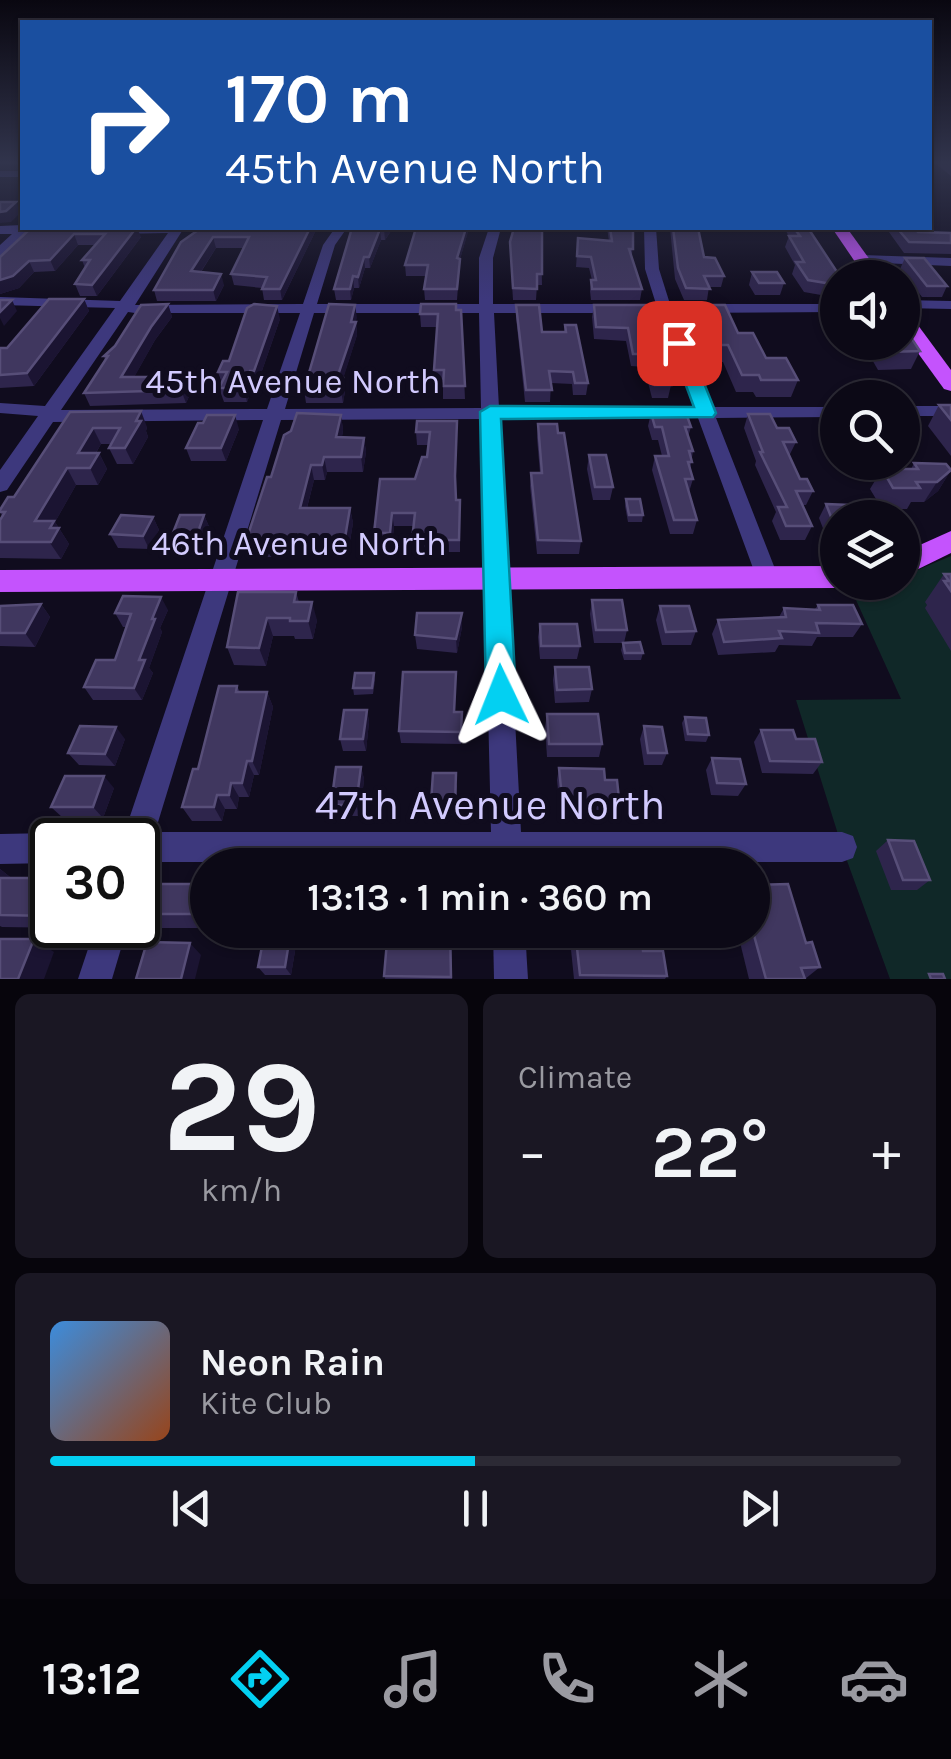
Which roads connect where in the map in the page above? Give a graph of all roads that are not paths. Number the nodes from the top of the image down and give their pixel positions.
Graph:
1 (23, 230) edge
2 (177, 230) edge
3 (340, 230) edge
4 (494, 230) edge
5 (650, 230) edge
6 (840, 230) edge
7 (0, 252) edge
8 (862, 260) edge
9 (920, 261) edge
10 (951, 262) edge
11 (0, 301) edge
12 (920, 304) edge
13 (126, 305) junction
14 (951, 305) edge
15 (309, 307) junction
16 (486, 308) junction
17 (665, 308) junction
18 (820, 308) edge
19 (920, 341) edge
20 (951, 385) edge
21 (0, 408) edge
22 (951, 411) edge
23 (490, 412) junction
24 (820, 412) edge
25 (920, 412) edge
26 (706, 413) junction
27 (49, 414) junction
28 (275, 414) junction
29 (0, 485) edge
30 (951, 541) edge
31 (920, 557) edge
32 (768, 578) junction
33 (820, 578) edge
34 (497, 580) junction
35 (0, 581) edge
36 (222, 581) junction
37 (146, 818) edge
38 (160, 845) edge
39 (842, 846) dead end
40 (30, 848) edge
41 (261, 848) edge
42 (506, 848) edge
43 (770, 848) edge
44 (0, 849) edge
45 (105, 948) edge
46 (510, 948) edge
47 (95, 979) edge
48 (511, 979) edge

1 - 7 street
2 - 13 street
3 - 15 street
4 - 16 street
5 - 17 street
6 - 8 main road
9 - 10 street
11 - 13 street
12 - 14 street
13 - 15 street
13 - 27 street
15 - 16 street
15 - 28 street
16 - 17 street
16 - 23 street
17 - 18 street
17 - 26 street
19 - 20 main road
21 - 27 street, 45th Avenue North
22 - 25 street
23 - 26 street, 45th Avenue North
23 - 28 street, 45th Avenue North
23 - 34 street
24 - 26 street, 45th Avenue North
26 - 32 street
27 - 28 street, 45th Avenue North
27 - 29 street
28 - 36 street
30 - 31 main road
32 - 33 main road, 46th Avenue North
32 - 34 main road, 46th Avenue North
34 - 36 main road, 46th Avenue North
34 - 42 street
35 - 36 main road, 46th Avenue North
36 - 37 street
38 - 41 street, 47th Avenue North
39 - 43 street, 47th Avenue North
40 - 44 street
45 - 47 street
46 - 48 street

